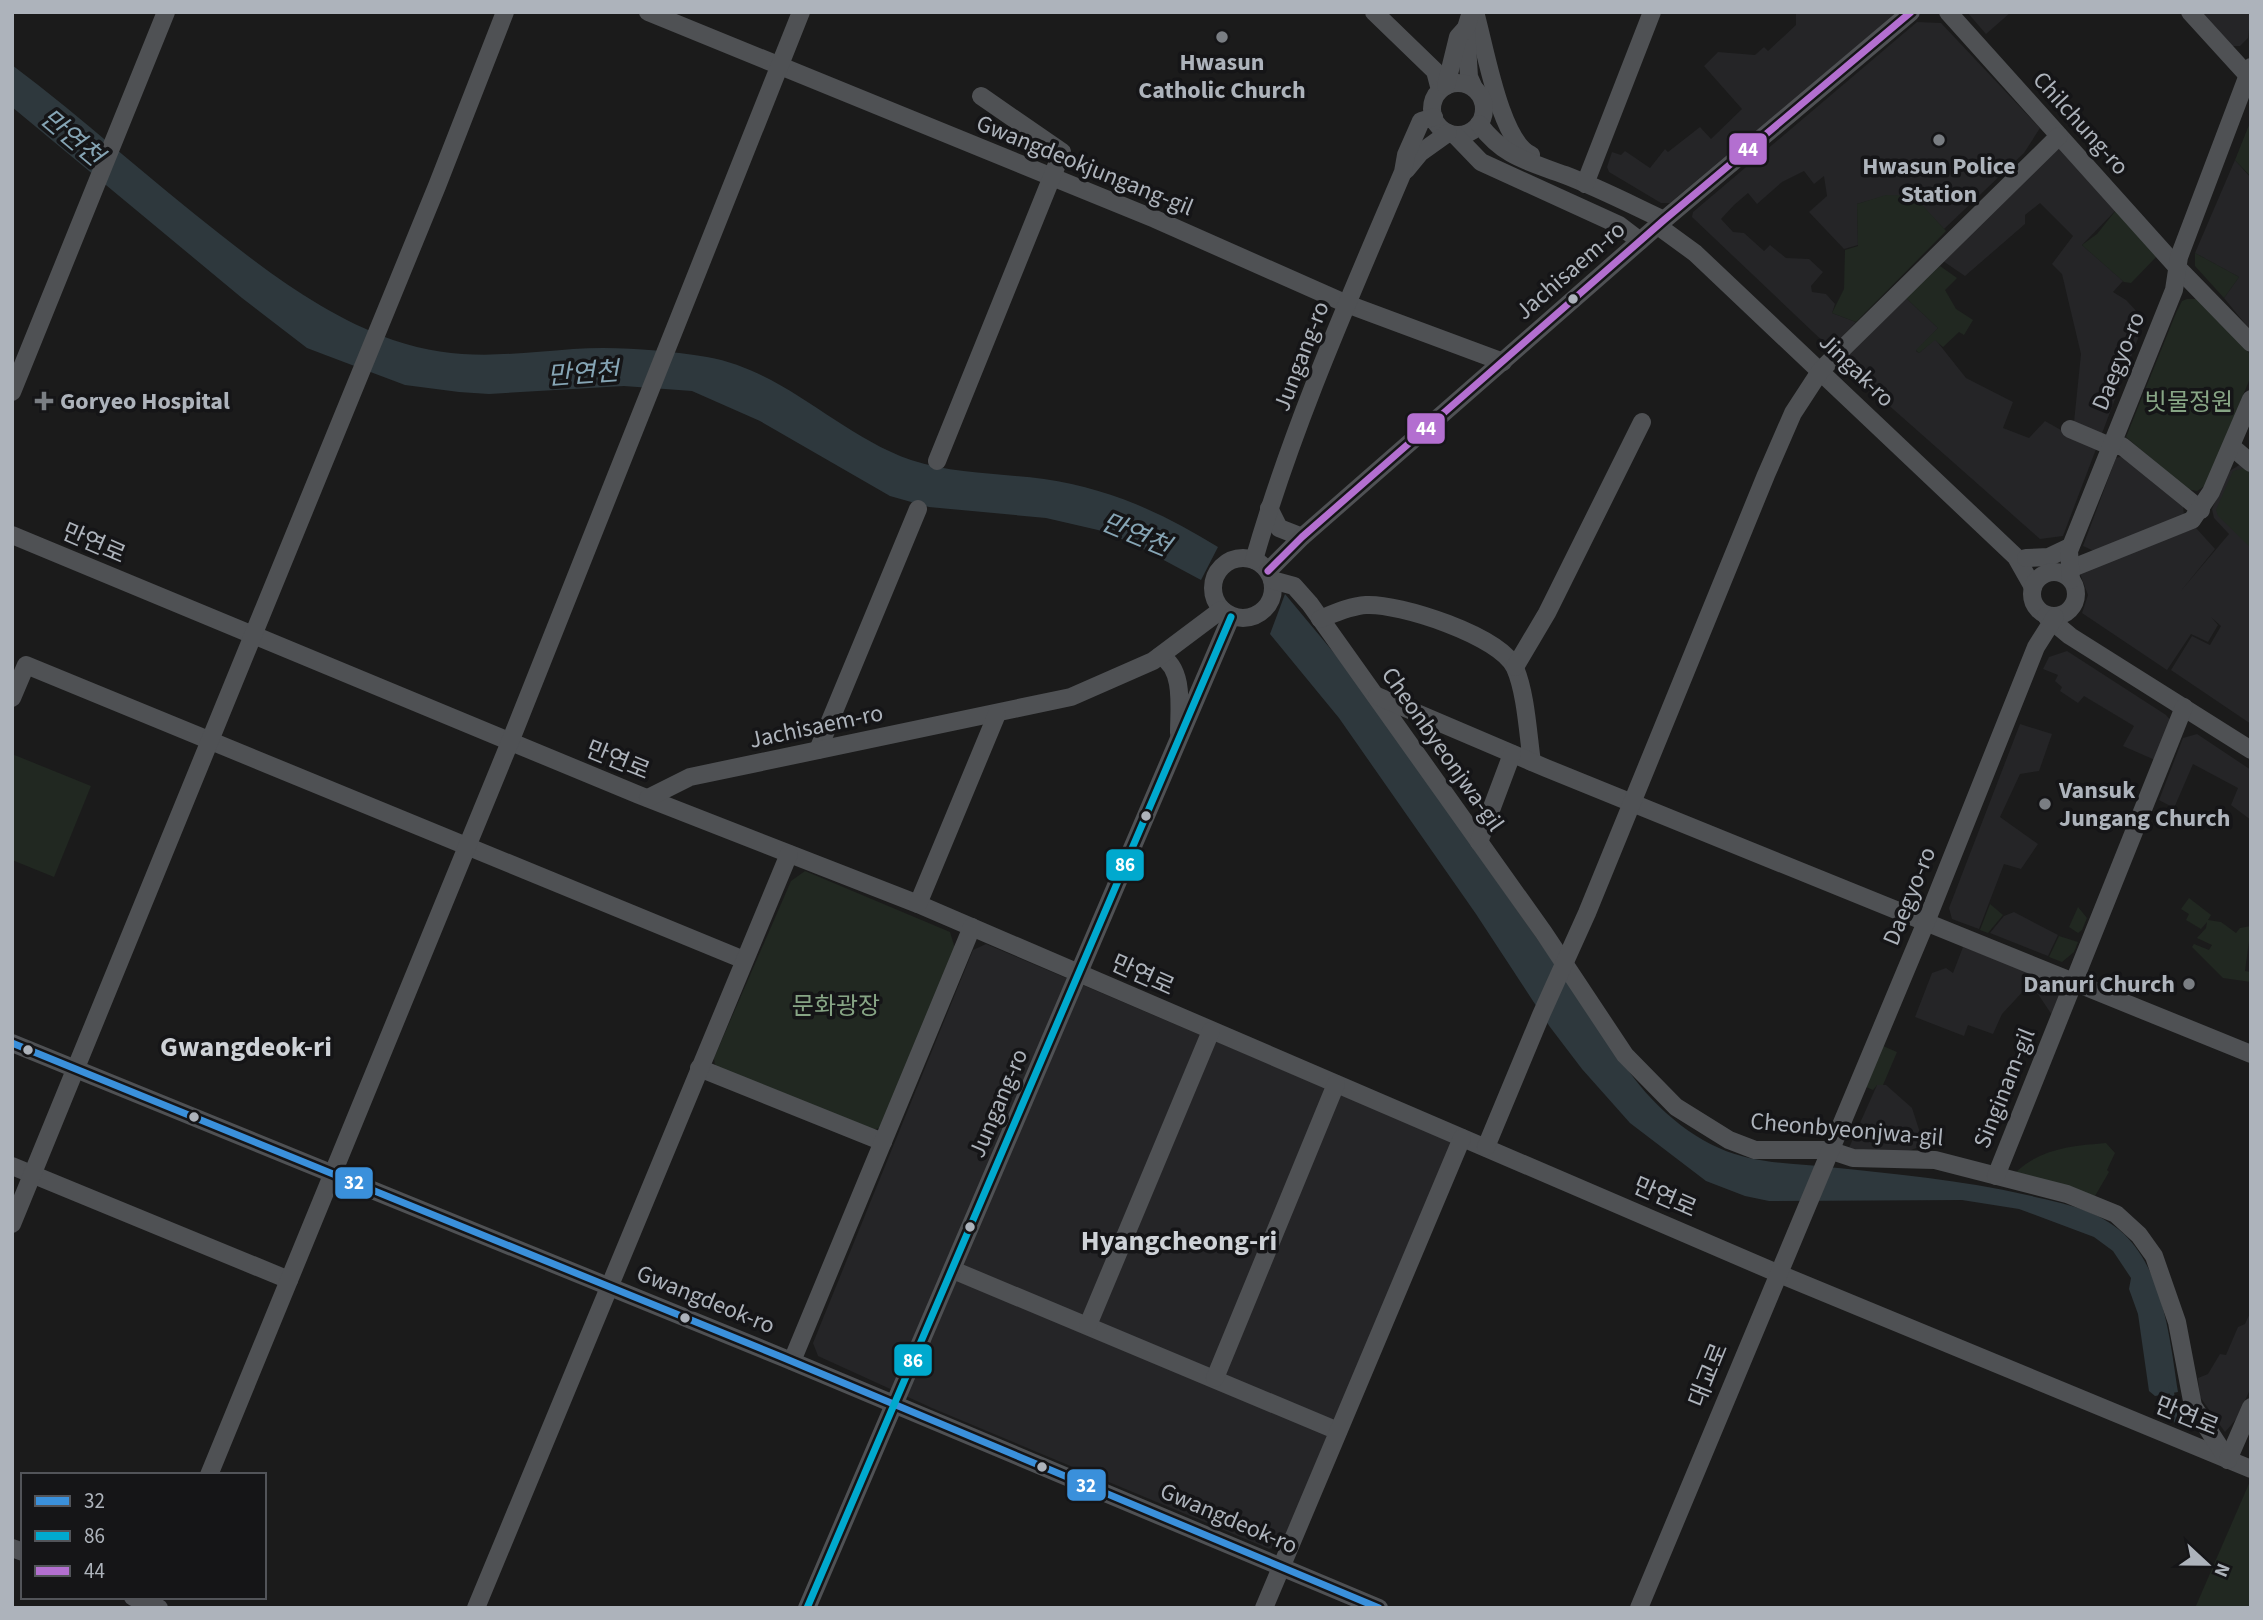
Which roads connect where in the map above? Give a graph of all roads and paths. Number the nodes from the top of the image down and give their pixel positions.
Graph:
1 (166, 12) edge
2 (505, 12) edge
3 (648, 12) edge
4 (800, 12) edge
5 (1374, 12) edge
6 (1652, 12) edge
7 (1911, 12) edge
8 (1948, 12) edge
9 (2190, 12) edge
10 (1471, 17) edge
11 (779, 66) junction
12 (2250, 74) edge
13 (1443, 88) junction
14 (1474, 88) junction
15 (981, 96) dead end
16 (1434, 117) junction
17 (1479, 124) junction
18 (1452, 134) junction
19 (2059, 136) junction
20 (1403, 172) junction
21 (1564, 175) junction
22 (1052, 177) junction
23 (1585, 184) junction
24 (1661, 223) junction
25 (1640, 241) junction
26 (2177, 267) junction
27 (1347, 304) junction
28 (2251, 343) edge
29 (1503, 362) junction
30 (1821, 370) junction
31 (12, 393) edge
32 (2251, 399) edge
33 (1642, 422) dead end
34 (2070, 429) dead end
35 (2110, 446) junction
36 (2232, 447) junction
37 (937, 461) dead end
38 (2251, 463) edge
39 (1269, 508) junction
40 (918, 509) dead end
41 (2201, 510) junction
42 (12, 535) edge
43 (1302, 537) junction
44 (2021, 558) junction
45 (2064, 565) junction
46 (1264, 570) junction
47 (2033, 587) junction
48 (1226, 613) junction
49 (2053, 615) junction
50 (1320, 618) junction
51 (253, 635) junction
52 (2077, 637) junction
53 (2036, 647) junction
54 (1160, 656) junction
55 (1515, 667) junction
56 (1376, 695) junction
57 (12, 698) edge
58 (2184, 707) junction
59 (997, 714) junction
60 (1180, 740) junction
61 (210, 741) junction
62 (510, 742) junction
63 (818, 750) junction
64 (2251, 750) edge
65 (1512, 754) junction
66 (1532, 762) junction
67 (649, 798) junction
68 (1633, 802) junction
69 (1479, 842) junction
70 (467, 846) junction
71 (789, 854) junction
72 (918, 904) junction
73 (1926, 922) junction
74 (972, 927) junction
75 (744, 960) junction
76 (1563, 967) junction
77 (1079, 974) junction
78 (2074, 982) junction
79 (1210, 1031) junction
80 (12, 1043) edge
81 (2251, 1054) edge
82 (699, 1068) junction
83 (75, 1069) junction
84 (1336, 1084) junction
85 (1462, 1138) junction
86 (883, 1142) junction
87 (1486, 1147) junction
88 (1826, 1156) junction
89 (12, 1166) edge
90 (33, 1175) junction
91 (332, 1175) junction
92 (1996, 1176) junction
93 (12, 1224) edge
94 (953, 1270) junction
95 (1777, 1273) junction
96 (289, 1280) junction
97 (608, 1286) junction
98 (1088, 1325) junction
99 (792, 1361) junction
100 (1214, 1378) junction
101 (894, 1404) junction
102 (2251, 1407) edge
103 (1338, 1431) junction
104 (2228, 1460) junction
105 (2251, 1469) edge
106 (210, 1473) edge
107 (1281, 1567) junction
108 (140, 1599) edge
109 (157, 1604) edge
110 (476, 1608) edge
111 (807, 1608) edge
112 (1264, 1608) edge
113 (1378, 1608) edge
114 (1639, 1608) edge

1 - 31 street
2 - 51 street
3 - 11 street, Gwangdeokjungang-gil
4 - 11 street
5 - 13 street
6 - 23 street
7 - 24 street, Jachisaem-ro
8 - 19 street, Chilchung-ro
9 - 12 street
10 - 13 street
10 - 14 street
10 - 21 street
11 - 22 street, Gwangdeokjungang-gil
11 - 62 street
12 - 26 street, Daegyo-ro
13 - 14 street
13 - 16 street
14 - 17 street
15 - 22 street
16 - 18 street
16 - 20 street, Jungang-ro
17 - 18 street
17 - 21 street, Jingak-ro
18 - 20 street, Jungang-ro
18 - 25 street
19 - 26 street, Chilchung-ro
19 - 30 street
20 - 27 street, Jungang-ro
21 - 23 street, Jingak-ro
22 - 27 street, Gwangdeokjungang-gil
22 - 37 street
23 - 24 street, Jingak-ro
24 - 25 street, Jachisaem-ro
24 - 30 street, Jingak-ro
25 - 29 street, Jachisaem-ro
26 - 28 street
26 - 35 street, Daegyo-ro
27 - 29 street, Gwangdeokjungang-gil
27 - 39 street, Jungang-ro
29 - 43 street, Jachisaem-ro
30 - 44 street, Jingak-ro
30 - 68 street
32 - 36 street
33 - 55 street
34 - 35 street
35 - 41 street
35 - 45 street, Daegyo-ro
36 - 38 street
36 - 41 street
39 - 43 street
39 - 46 street, Jungang-ro
40 - 63 street
41 - 45 street
42 - 51 street, 만연로
43 - 46 street, Jachisaem-ro
44 - 45 street
44 - 45 street
44 - 47 street
45 - 47 street
45 - 49 street
46 - 48 street
46 - 48 street
46 - 50 street, Cheonbyeonjwa-gil
47 - 49 street
48 - 54 street, Jachisaem-ro
48 - 60 street, Jungang-ro
49 - 52 street
49 - 53 street, Daegyo-ro
50 - 55 street
50 - 56 street, Cheonbyeonjwa-gil
51 - 61 street
51 - 62 street, 만연로
52 - 53 street
52 - 58 street
53 - 73 street, Daegyo-ro
54 - 59 street, Jachisaem-ro
54 - 60 street
55 - 66 street
56 - 65 street
56 - 69 street, Cheonbyeonjwa-gil
57 - 61 street
58 - 64 street
58 - 78 street, Singinam-gil
59 - 63 street, Jachisaem-ro
59 - 72 street
60 - 77 street, Jungang-ro
61 - 70 street
61 - 83 street
62 - 67 street, 만연로
62 - 70 street
63 - 67 street, Jachisaem-ro
65 - 66 street
65 - 69 street
66 - 68 street
67 - 71 street, 만연로
68 - 73 street
68 - 76 street
69 - 76 street, Cheonbyeonjwa-gil
70 - 75 street
70 - 91 street
71 - 72 street, 만연로
71 - 75 street
72 - 74 street, 만연로
73 - 78 street
73 - 88 street, Daegyo-ro
74 - 77 street, 만연로
74 - 86 street
75 - 82 street
76 - 87 street
76 - 88 street, Cheonbyeonjwa-gil
77 - 79 street, 만연로
77 - 94 street, Jungang-ro
78 - 81 street
78 - 92 street, Singinam-gil
79 - 84 street, 만연로
79 - 98 street
80 - 83 street, Gwangdeok-ro
82 - 86 street
82 - 97 street
83 - 90 street
83 - 91 street, Gwangdeok-ro
84 - 85 street, 만연로
84 - 100 street
85 - 87 street, 만연로
85 - 103 street
86 - 99 street
87 - 95 street, 만연로
88 - 92 street, Cheonbyeonjwa-gil
88 - 95 street, 대교로
89 - 90 street
90 - 93 street
90 - 96 street
91 - 96 street
91 - 97 street, Gwangdeok-ro
92 - 104 street, Cheonbyeonjwa-gil
94 - 98 street
94 - 101 street, Jungang-ro
95 - 104 street, 만연로
95 - 114 street, 대교로
96 - 106 street
97 - 99 street, Gwangdeok-ro
97 - 110 street
98 - 100 street
99 - 101 street, Gwangdeok-ro
100 - 103 street
101 - 107 street, Gwangdeok-ro
101 - 111 street, Jungang-ro
102 - 104 street
103 - 107 street
104 - 105 street, 만연로
107 - 112 street
107 - 113 street, Gwangdeok-ro
108 - 109 street

